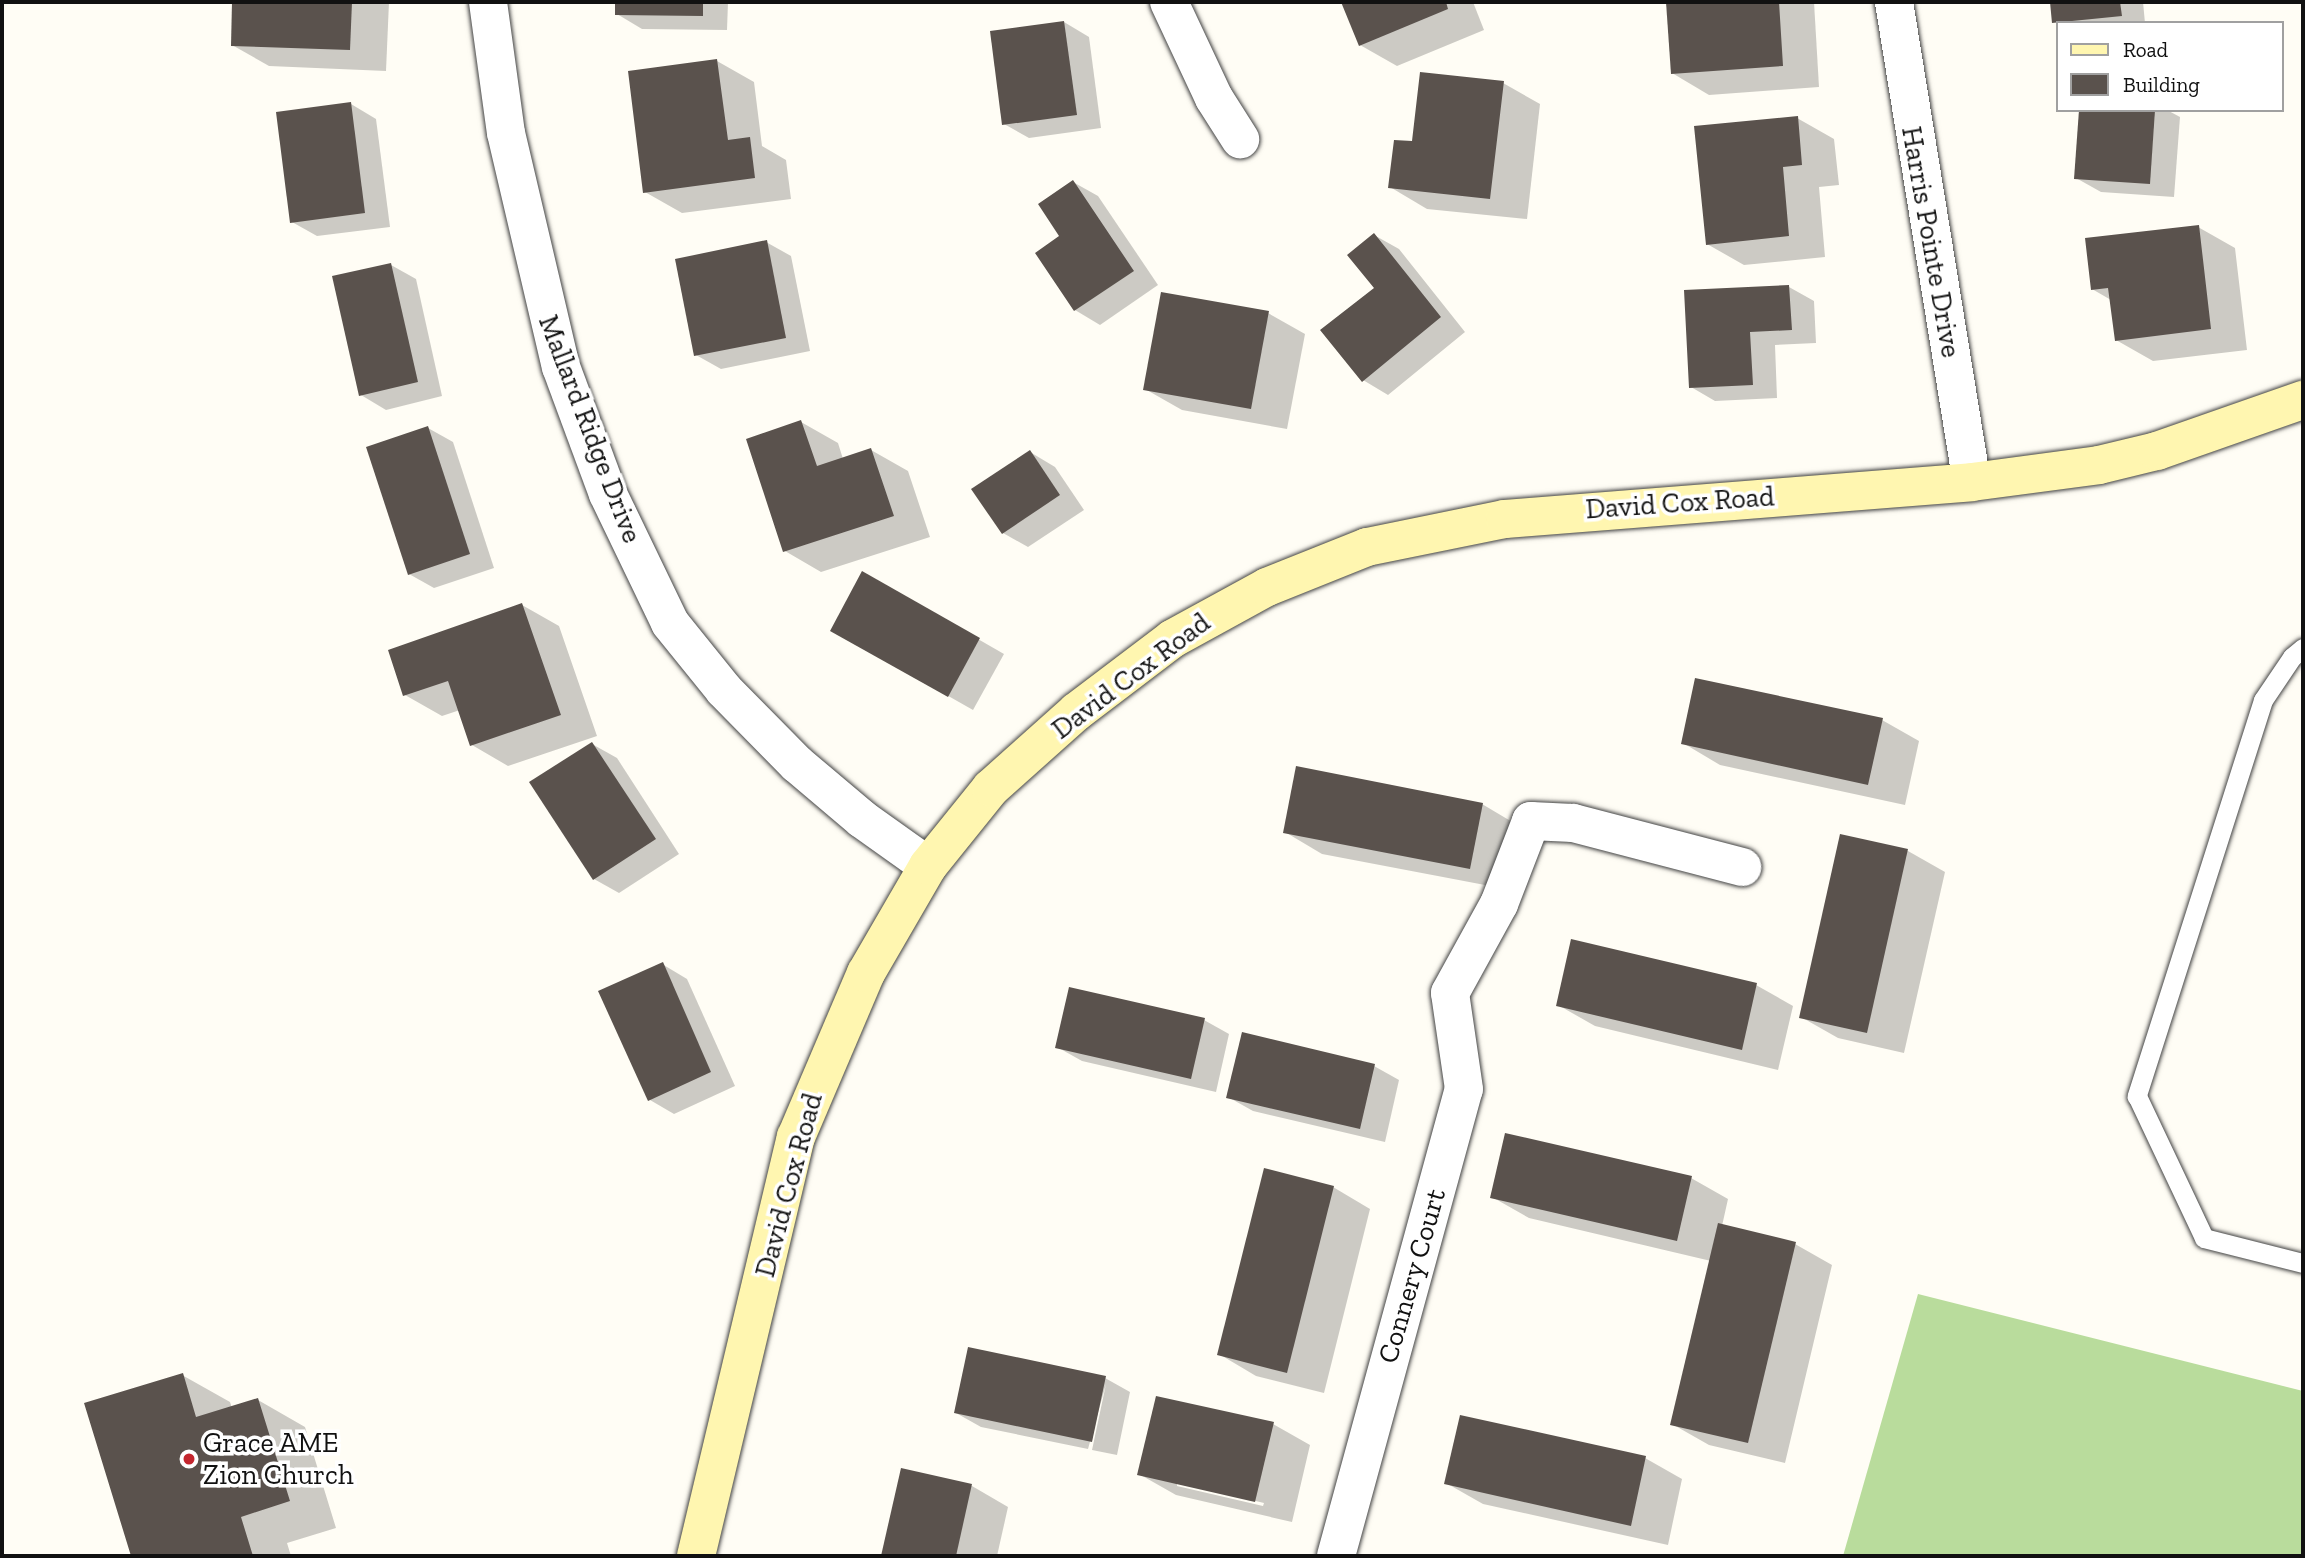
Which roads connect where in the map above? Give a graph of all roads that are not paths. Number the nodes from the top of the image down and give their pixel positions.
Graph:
1 (488, 2) edge
2 (1169, 2) edge
3 (1894, 2) edge
4 (1240, 139) dead end
5 (2303, 400) edge
6 (1972, 481) junction
7 (2303, 648) edge
8 (928, 866) junction
9 (1742, 867) dead end
10 (2303, 1263) edge
11 (696, 1556) edge
12 (1336, 1556) edge

1 - 8 street, Mallard Ridge Drive
2 - 4 street
3 - 6 street, Harris Pointe Drive
5 - 6 main road, David Cox Road
6 - 8 main road, David Cox Road
7 - 10 lane
8 - 11 main road, David Cox Road
9 - 12 street, Connery Court

